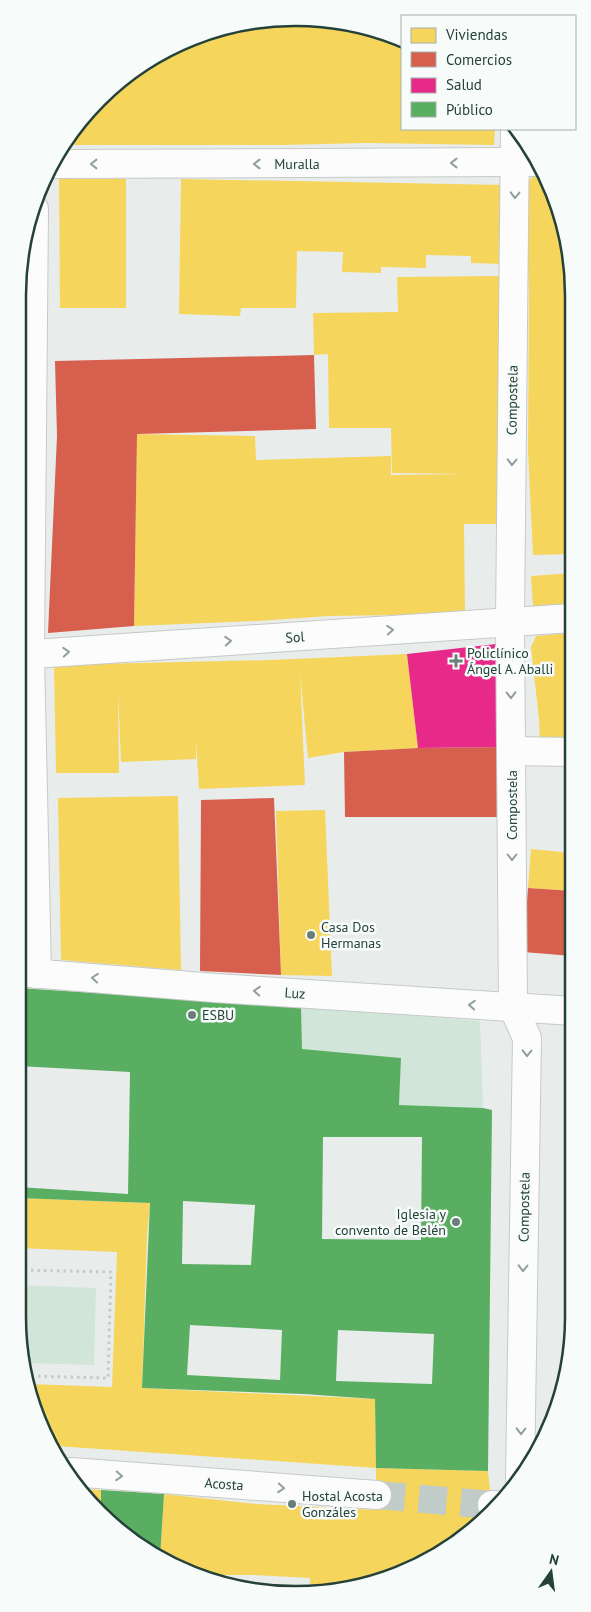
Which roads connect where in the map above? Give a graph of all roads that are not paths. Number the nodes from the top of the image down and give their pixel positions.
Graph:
1 (522, 150) edge
2 (526, 163) edge
3 (60, 164) edge
4 (33, 232) edge
5 (26, 566) edge
6 (565, 618) edge
7 (510, 622) junction
8 (26, 655) edge
9 (512, 751) junction
10 (565, 752) edge
11 (26, 867) edge
12 (27, 973) edge
13 (513, 1008) junction
14 (565, 1011) edge
15 (520, 1464) edge
16 (77, 1472) edge
17 (377, 1495) tunnel mouth

1 - 2 street, Compostela
2 -> 3 street, Muralla
2 -> 7 street, Compostela
4 - 5 street
6 - 7 street, Sol
8 -> 7 street, Sol
7 -> 9 street, Compostela
9 - 10 street
9 -> 13 street, Compostela
11 - 12 street
13 -> 12 street, Luz
13 - 14 street, Luz
13 -> 15 street, Compostela
16 -> 17 street, Acosta

